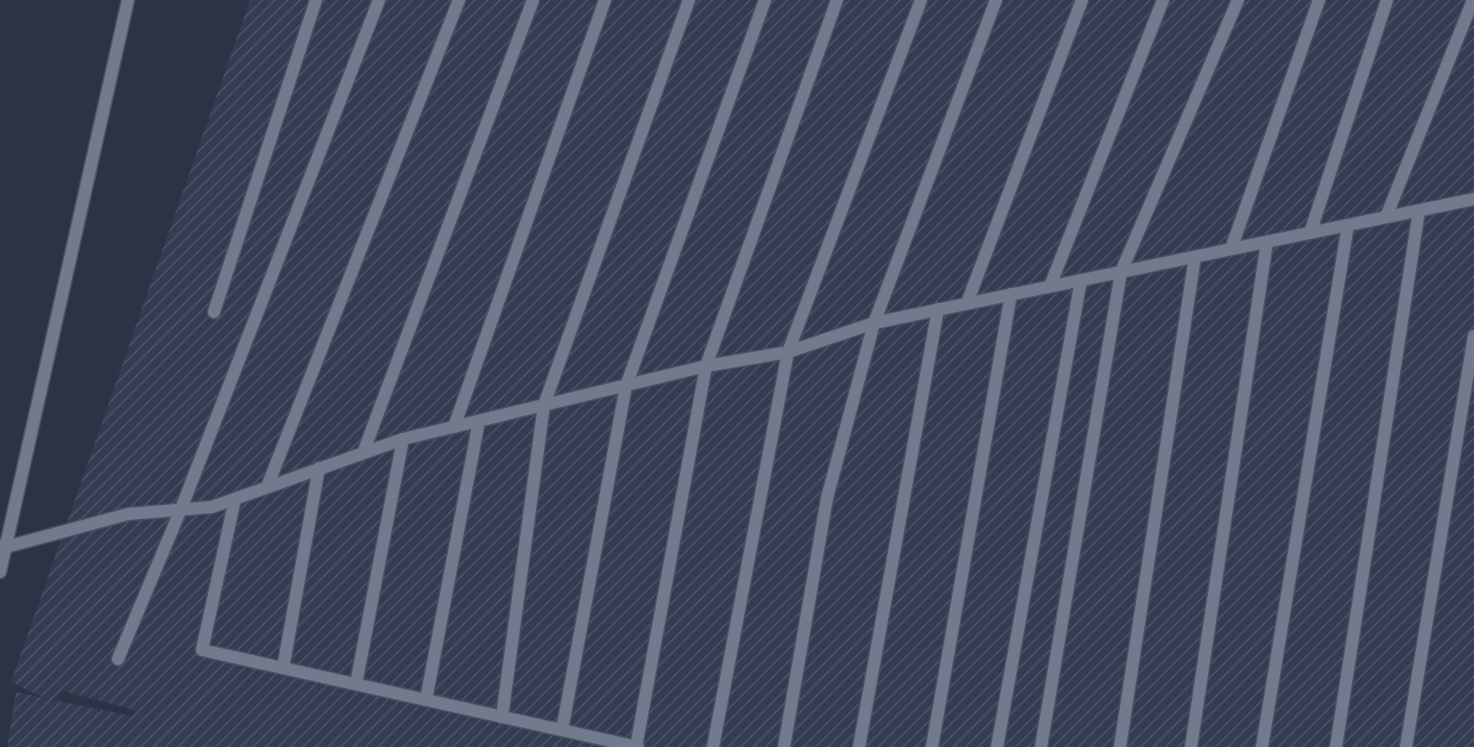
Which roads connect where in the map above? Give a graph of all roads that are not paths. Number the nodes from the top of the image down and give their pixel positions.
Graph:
1 (128, 0) edge
2 (316, 0) edge
3 (379, 0) edge
4 (459, 0) edge
5 (533, 0) edge
6 (605, 0) edge
7 (689, 0) edge
8 (766, 0) edge
9 (838, 0) edge
10 (921, 0) edge
11 (996, 0) edge
12 (1082, 0) edge
13 (1163, 0) edge
14 (1238, 0) edge
15 (1319, 0) edge
16 (1387, 0) edge
17 (1473, 0) edge
18 (1474, 199) edge
19 (1419, 211) junction
20 (1386, 217) junction
21 (1348, 225) junction
22 (1310, 233) junction
23 (1267, 242) junction
24 (1231, 249) junction
25 (1195, 257) junction
26 (1121, 272) junction
27 (1081, 280) junction
28 (1050, 286) junction
29 (1011, 294) junction
30 (968, 303) junction
31 (938, 310) junction
32 (214, 312) dead end
33 (874, 322) junction
34 (1474, 336) edge
35 (788, 352) junction
36 (706, 366) junction
37 (626, 386) junction
38 (544, 405) junction
39 (479, 421) junction
40 (454, 427) junction
41 (403, 439) junction
42 (363, 453) junction
43 (319, 468) junction
44 (267, 487) junction
45 (235, 499) junction
46 (181, 510) junction
47 (3, 546) edge
48 (0, 572) edge
49 (118, 659) dead end
50 (283, 668) junction
51 (356, 684) junction
52 (426, 700) junction
53 (502, 717) junction
54 (562, 730) junction
55 (637, 747) edge
56 (713, 747) edge
57 (784, 747) edge
58 (860, 747) edge
59 (932, 747) edge
60 (997, 747) edge
61 (1040, 747) edge
62 (1120, 747) edge
63 (1191, 747) edge
64 (1262, 747) edge
65 (1336, 747) edge
66 (1406, 747) edge

1 - 47 lane
2 - 32 lane
3 - 46 lane
4 - 44 lane
5 - 42 lane
6 - 40 lane
7 - 38 lane
8 - 37 lane
9 - 36 lane
10 - 35 lane
11 - 33 lane
12 - 30 lane
13 - 28 lane
14 - 26 lane
15 - 24 lane
16 - 22 lane
17 - 20 lane
18 - 19 lane
19 - 20 lane
19 - 65 lane
20 - 21 lane
21 - 22 lane
21 - 64 lane
22 - 23 lane
23 - 24 lane
23 - 63 lane
24 - 25 lane
25 - 26 lane
25 - 62 lane
26 - 27 lane
26 - 61 lane
27 - 28 lane
27 - 60 lane
28 - 29 lane
29 - 30 lane
29 - 59 lane
30 - 31 lane
31 - 33 lane
31 - 58 lane
33 - 35 lane
33 - 57 lane
34 - 66 lane
35 - 36 lane
35 - 56 lane
36 - 37 lane
36 - 55 lane
37 - 38 lane
37 - 54 lane
38 - 39 lane
38 - 53 lane
39 - 40 lane
39 - 52 lane
40 - 41 lane
41 - 42 lane
41 - 51 lane
42 - 43 lane
43 - 44 lane
43 - 50 lane
44 - 45 lane
45 - 46 lane
45 - 50 lane
46 - 47 lane
46 - 49 lane
47 - 48 lane
50 - 51 lane
51 - 52 lane
52 - 53 lane
53 - 54 lane
54 - 55 lane

